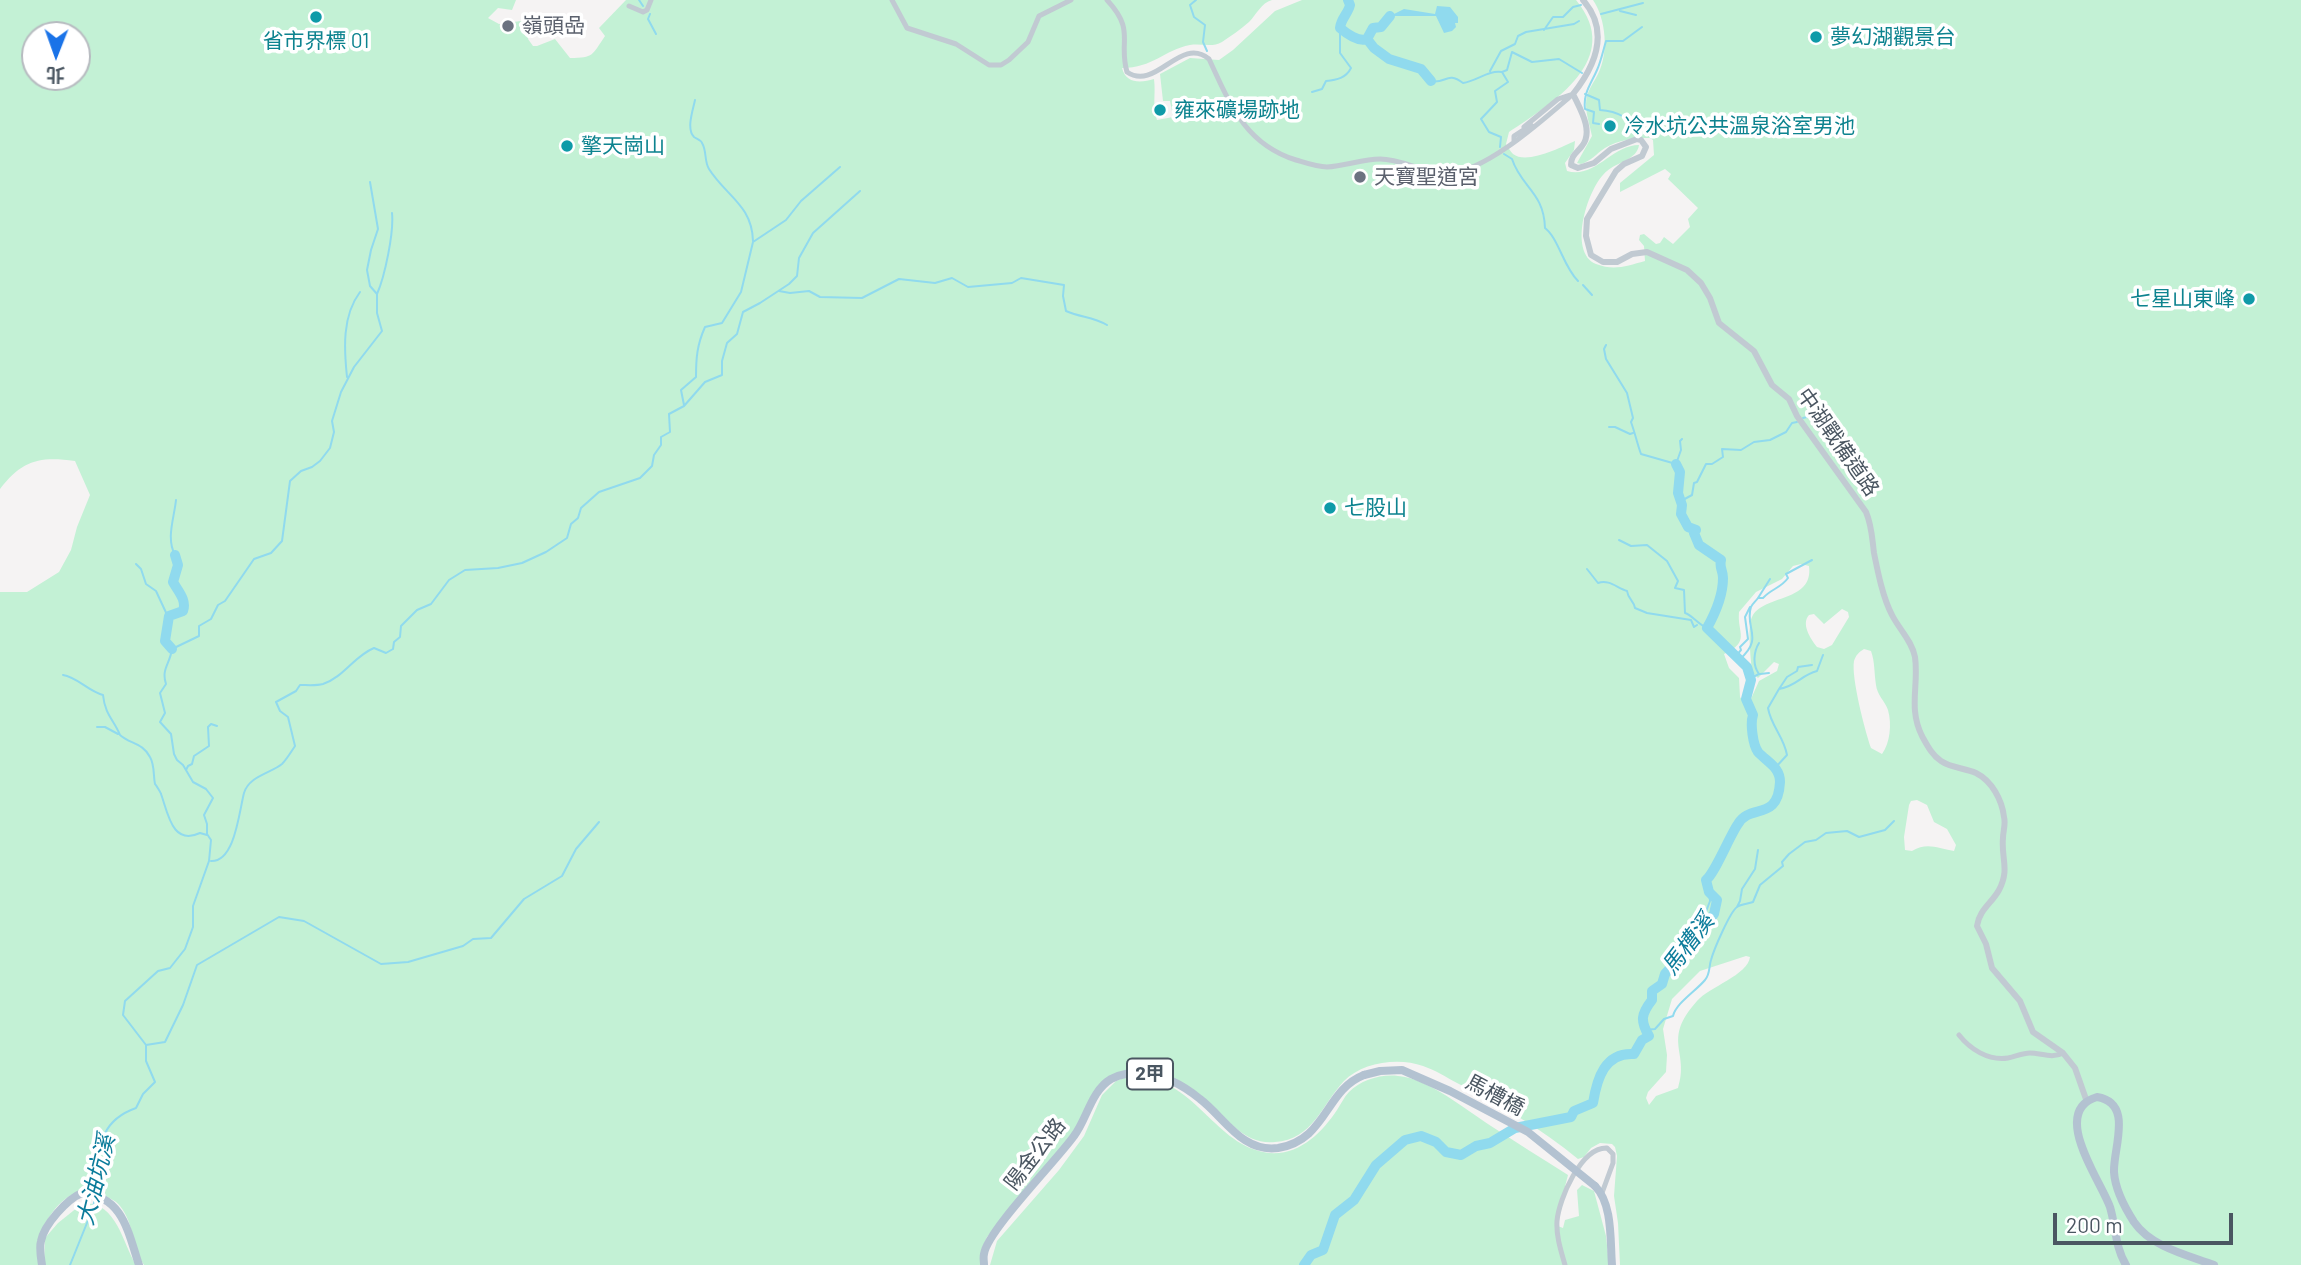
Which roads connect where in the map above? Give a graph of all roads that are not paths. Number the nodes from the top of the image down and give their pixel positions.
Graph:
1 (651, 0) edge
2 (892, 0) edge
3 (1072, 0) edge
4 (1107, 0) edge
5 (1583, 0) edge
6 (629, 6) dead end
7 (1573, 94) junction
8 (1527, 123) junction
9 (1519, 132) junction
10 (1514, 141) junction
11 (1959, 1035) dead end
12 (2063, 1053) junction
13 (1364, 1075) joint
14 (2087, 1102) junction
15 (1602, 1193) junction
16 (42, 1265) edge
17 (139, 1265) edge
18 (984, 1265) edge
19 (1565, 1265) edge
20 (1612, 1265) edge
21 (2126, 1265) edge
22 (2214, 1265) edge

1 - 6 street
2 - 3 street
4 - 10 street
5 - 7 street
7 - 8 street
7 - 9 street
7 - 10 street
7 - 12 street, 中湖戰備道路
8 - 9 street
8 - 10 street
9 - 10 street
11 - 12 street
12 - 14 street, 中湖戰備道路
13 - 15 main road, 馬槽橋 / 2甲, bridge
13 - 18 main road, 陽金公路 / 2甲
14 - 21 main road
14 - 22 main road
15 - 19 street
15 - 20 main road
16 - 17 main road

